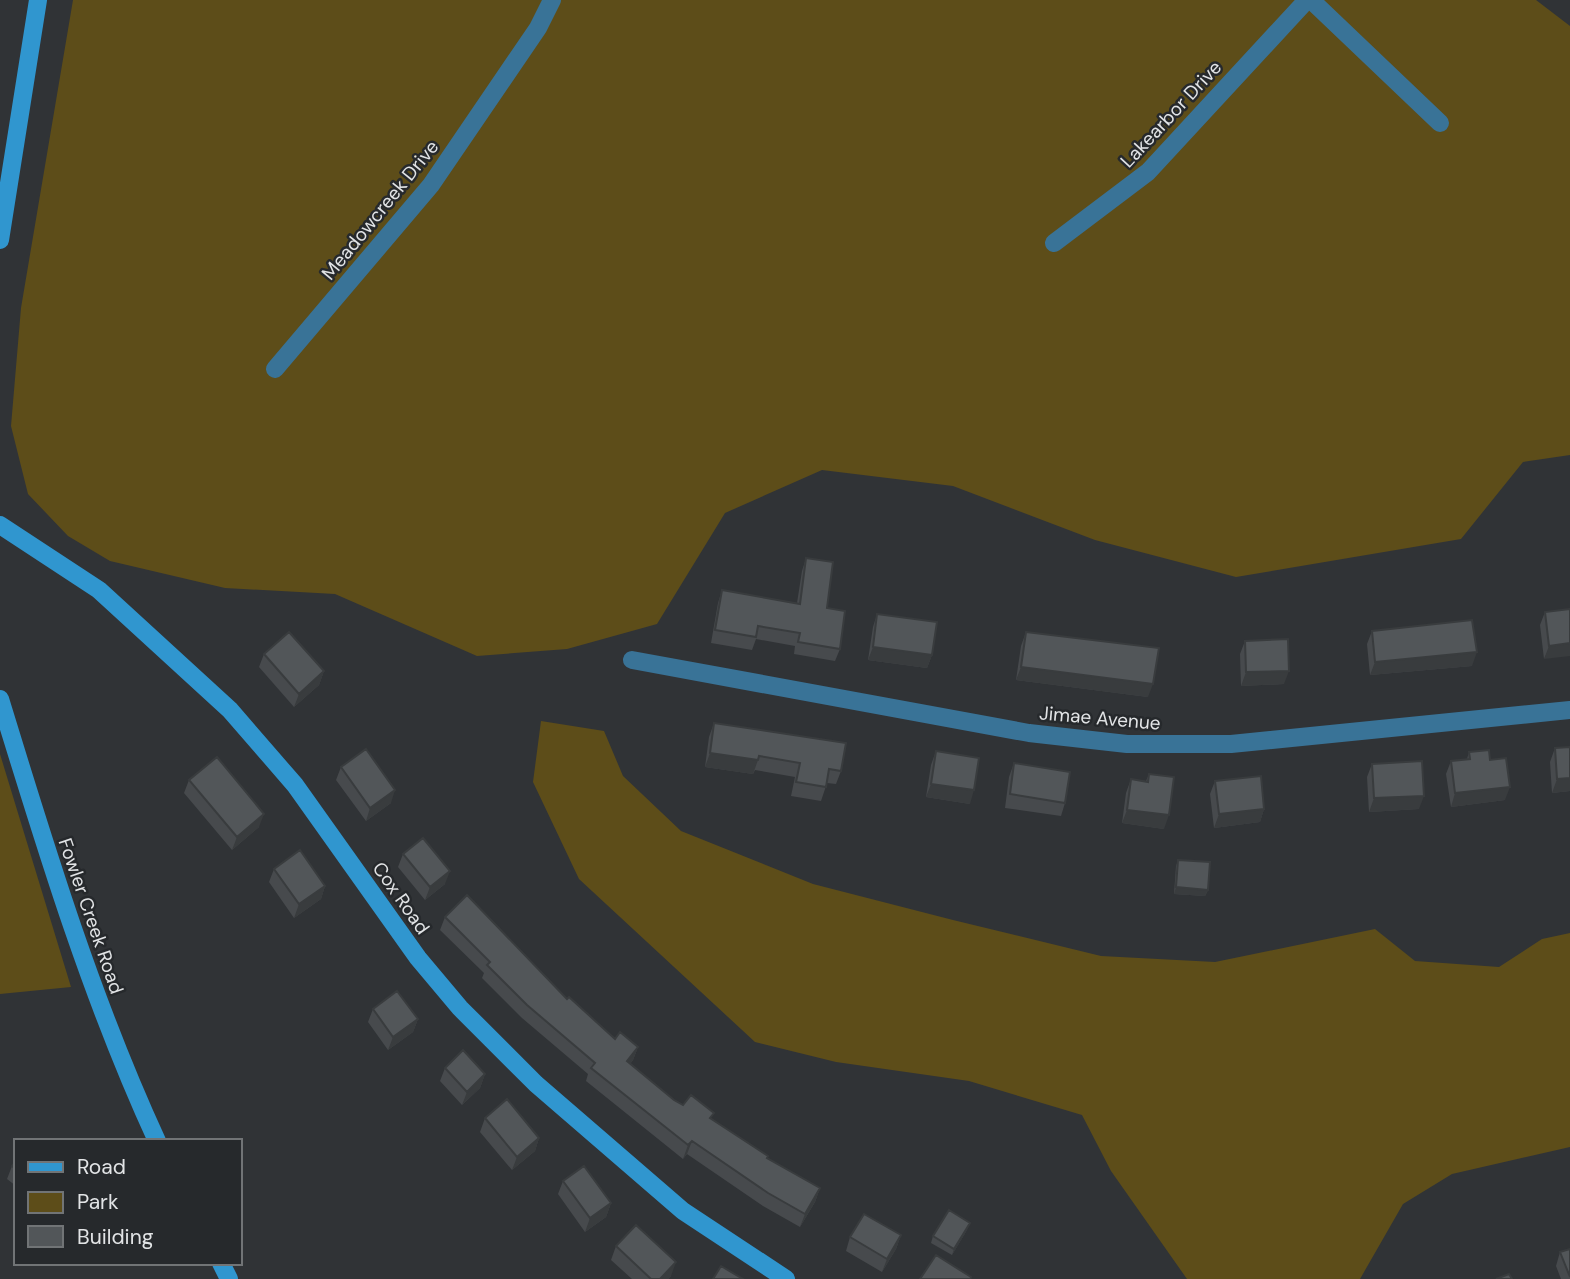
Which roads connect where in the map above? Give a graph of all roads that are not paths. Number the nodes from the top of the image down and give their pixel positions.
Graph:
1 (38, 0) edge
2 (552, 0) edge
3 (1309, 0) edge
4 (1440, 123) dead end
5 (0, 240) edge
6 (1054, 243) dead end
7 (275, 369) dead end
8 (0, 525) edge
9 (632, 660) dead end
10 (0, 699) edge
11 (1570, 710) edge
12 (156, 1139) edge
13 (786, 1279) edge

1 - 5 street
2 - 7 street, Meadowcreek Drive
3 - 4 street
3 - 6 street, Lakearbor Drive
8 - 13 street, Cox Road
9 - 11 street, Jimae Avenue
10 - 12 street, Fowler Creek Road

